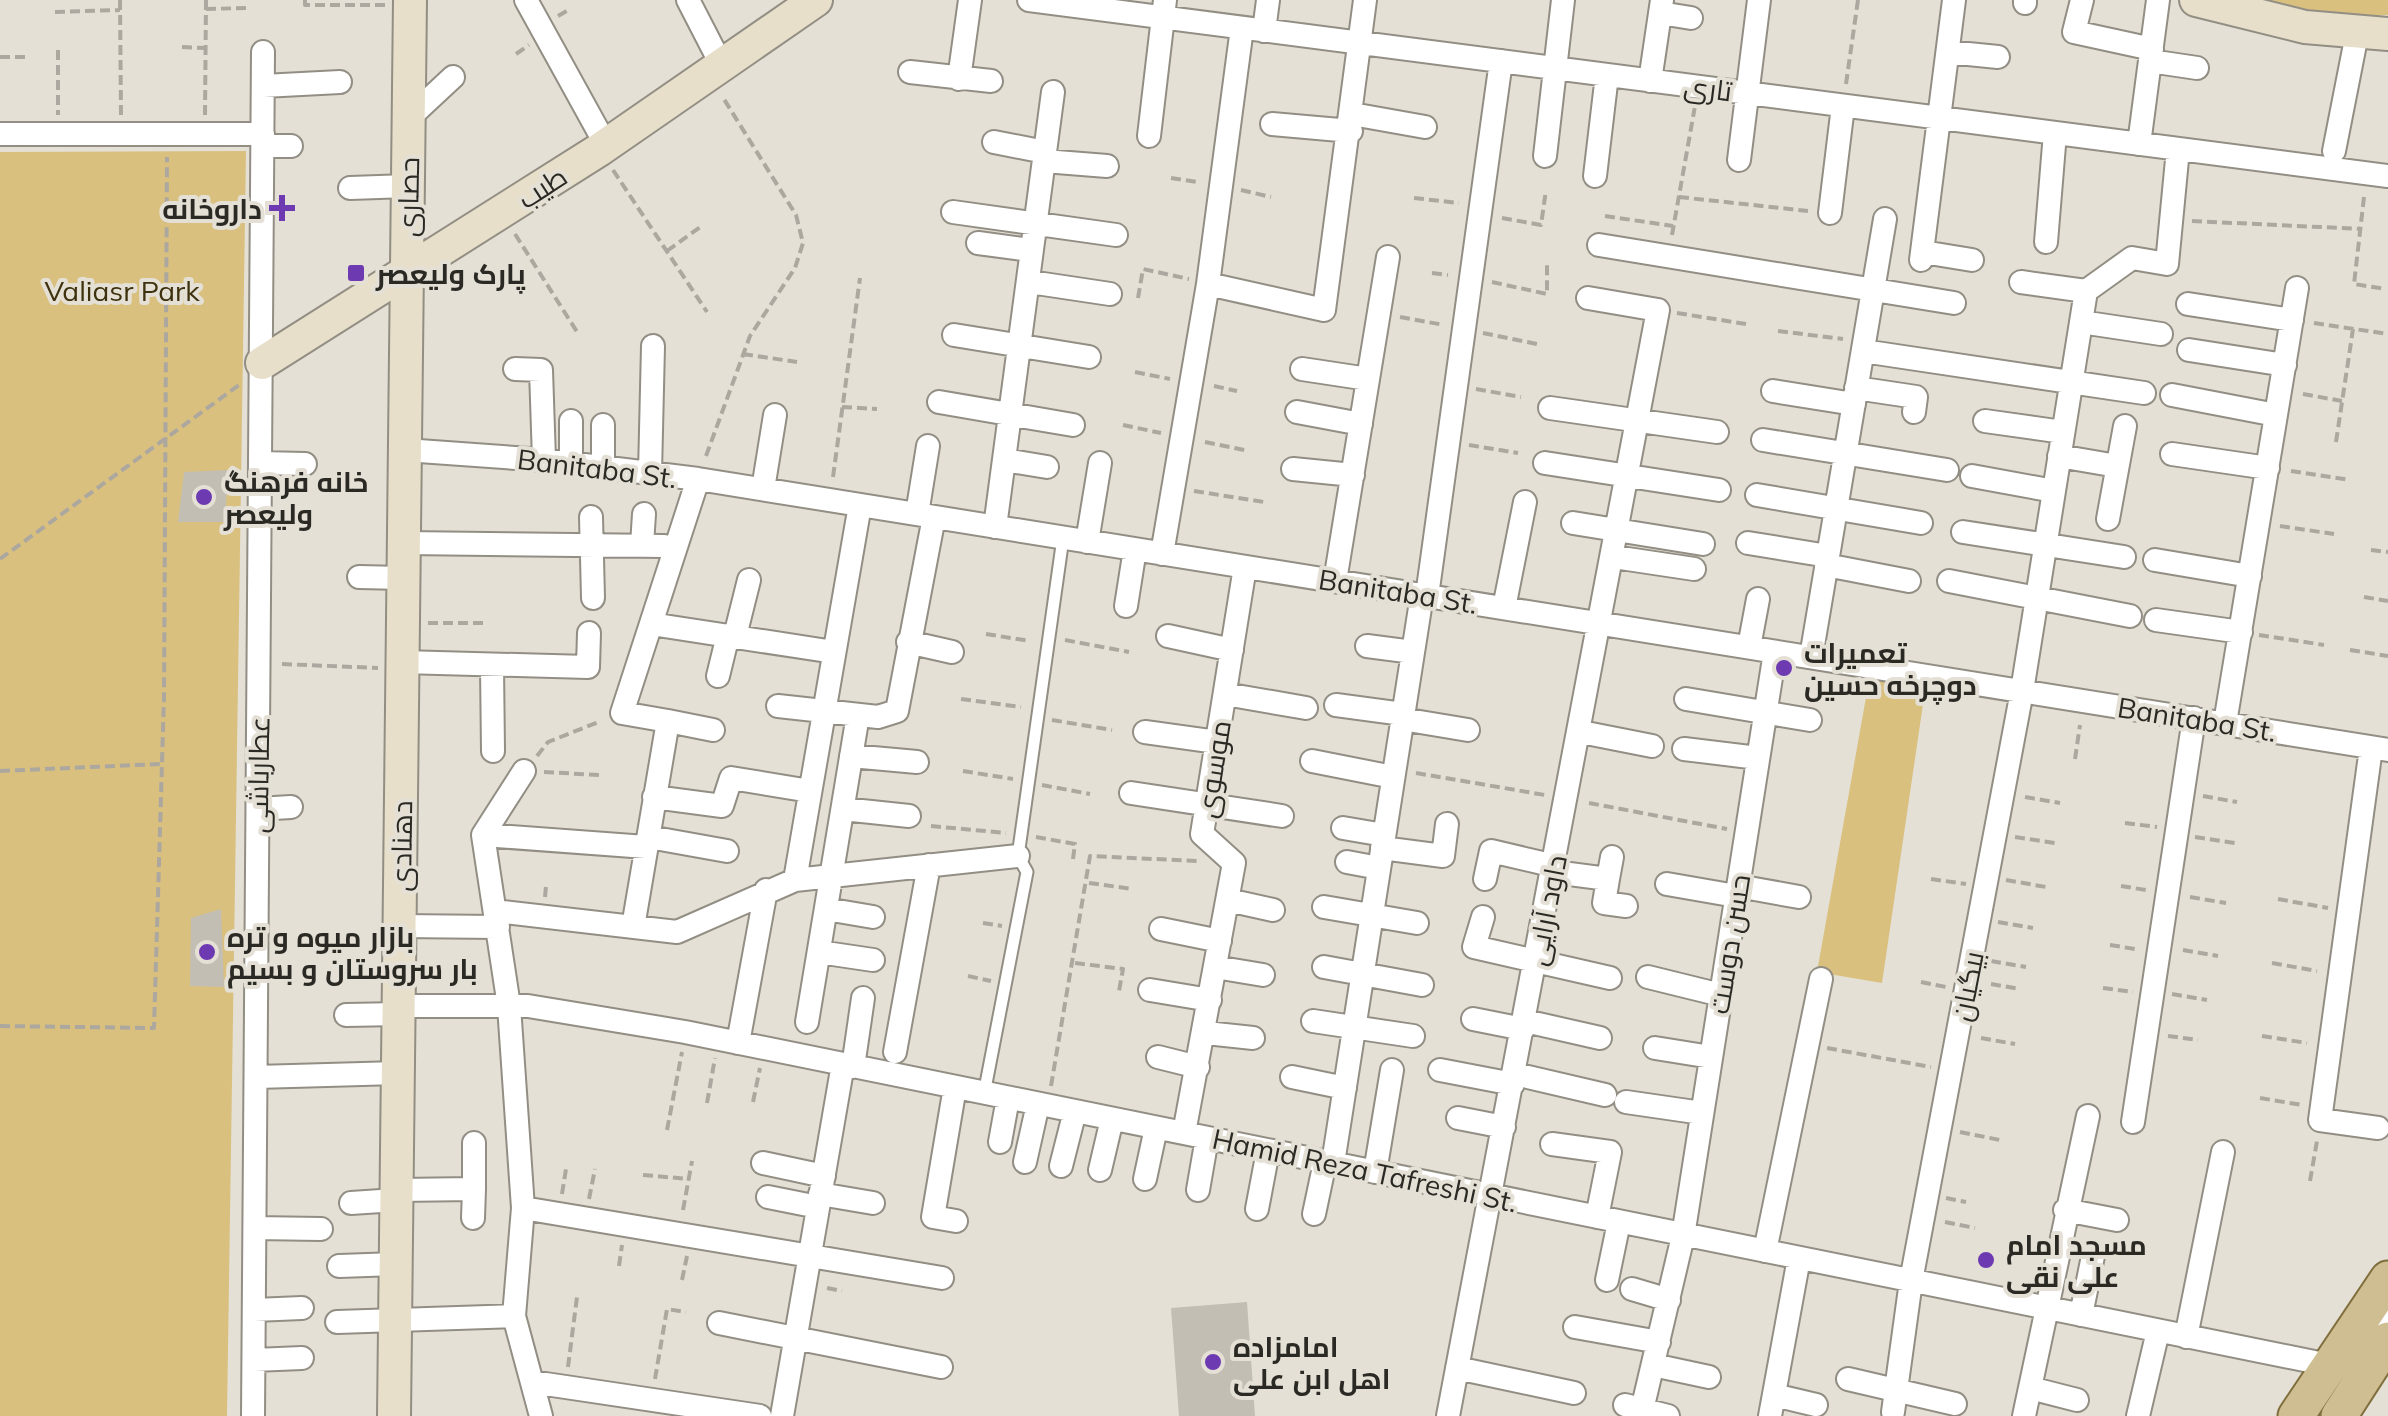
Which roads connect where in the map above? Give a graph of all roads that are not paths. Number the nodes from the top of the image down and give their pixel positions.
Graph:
1 (526, 0) edge
2 (688, 0) edge
3 (816, 0) edge
4 (970, 0) edge
5 (1029, 0) edge
6 (1268, 0) edge
7 (1365, 0) edge
8 (1563, 0) edge
9 (1759, 0) edge
10 (1954, 0) edge
11 (2082, 0) edge
12 (2158, 0) edge
13 (2196, 0) edge
14 (410, 2) edge
15 (1661, 6) edge
16 (1164, 9) edge
17 (1691, 18) dead end
18 (1253, 29) junction
19 (2373, 34) edge
20 (1361, 43) junction
21 (263, 52) dead end
22 (1948, 52) junction
23 (2151, 55) junction
24 (1998, 57) dead end
25 (1501, 61) junction
26 (1554, 68) junction
27 (2196, 68) dead end
28 (714, 69) junction
29 (910, 72) dead end
30 (1608, 75) junction
31 (453, 77) dead end
32 (958, 79) junction
33 (1650, 81) junction
34 (340, 82) dead end
35 (991, 82) dead end
36 (263, 86) junction
37 (1053, 92) dead end
38 (1747, 93) junction
39 (1842, 106) junction
40 (409, 118) junction
41 (1941, 118) junction
42 (1351, 123) junction
43 (1272, 124) dead end
44 (1425, 127) dead end
45 (2055, 133) junction
46 (0, 134) edge
47 (1148, 136) dead end
48 (264, 140) junction
49 (994, 142) dead end
50 (2139, 144) junction
51 (291, 146) dead end
52 (603, 147) junction
53 (2178, 149) junction
54 (2334, 152) dead end
55 (1044, 156) junction
56 (1544, 156) dead end
57 (1739, 160) dead end
58 (1107, 166) dead end
59 (2377, 175) edge
60 (1594, 176) dead end
61 (408, 186) junction
62 (350, 188) dead end
63 (953, 212) dead end
64 (1830, 213) road end
65 (1885, 218) dead end
66 (1035, 223) junction
67 (1116, 234) dead end
68 (2046, 242) dead end
69 (978, 243) dead end
70 (1600, 245) dead end
71 (1030, 250) junction
72 (1388, 257) dead end
73 (1972, 260) dead end
74 (407, 276) junction
75 (1030, 282) junction
76 (2021, 282) dead end
77 (1208, 284) junction
78 (2298, 288) dead end
79 (1873, 290) junction
80 (2086, 291) junction
81 (1110, 294) dead end
82 (1588, 298) dead end
83 (1954, 303) dead end
84 (2188, 304) dead end
85 (2292, 320) junction
86 (2081, 322) junction
87 (2162, 334) dead end
88 (954, 335) dead end
89 (652, 346) dead end
90 (1863, 346) junction
91 (1021, 347) junction
92 (2188, 350) dead end
93 (1089, 356) dead end
94 (2285, 365) junction
95 (262, 366) junction
96 (1302, 368) dead end
97 (515, 370) dead end
98 (1368, 380) junction
99 (2071, 382) junction
100 (1774, 391) dead end
101 (2144, 393) dead end
102 (2172, 395) dead end
103 (1855, 396) junction
104 (939, 402) dead end
105 (1915, 404) dead end
106 (1550, 408) dead end
107 (1297, 412) dead end
108 (1012, 413) junction
109 (2276, 415) junction
110 (775, 416) dead end
111 (1639, 420) junction
112 (1985, 421) dead end
113 (571, 422) dead end
114 (1360, 424) junction
115 (603, 425) dead end
116 (1073, 426) dead end
117 (2124, 426) dead end
118 (1717, 432) dead end
119 (2063, 432) junction
120 (1763, 440) dead end
121 (928, 446) dead end
122 (405, 450) junction
123 (1845, 454) junction
124 (2172, 454) dead end
125 (2059, 456) junction
126 (544, 460) junction
127 (1004, 460) junction
128 (261, 463) junction
129 (571, 463) junction
130 (1100, 463) dead end
131 (1545, 463) dead end
132 (304, 464) dead end
133 (2117, 466) junction
134 (1046, 467) dead end
135 (604, 468) junction
136 (2268, 468) junction
137 (1293, 469) dead end
138 (1947, 470) dead end
139 (650, 473) junction
140 (1352, 475) junction
141 (1972, 476) dead end
142 (1628, 478) junction
143 (698, 479) junction
144 (763, 490) junction
145 (1719, 490) dead end
146 (2054, 491) junction
147 (1756, 495) dead end
148 (1525, 502) dead end
149 (860, 505) junction
150 (1836, 511) junction
151 (644, 514) dead end
152 (925, 516) junction
153 (591, 518) dead end
154 (2108, 519) dead end
155 (1574, 523) dead end
156 (1922, 523) dead end
157 (995, 527) junction
158 (1618, 530) junction
159 (1963, 532) dead end
160 (1063, 538) junction
161 (1087, 542) junction
162 (404, 543) junction
163 (1748, 543) dead end
164 (1703, 544) dead end
165 (2045, 544) junction
166 (592, 545) junction
167 (1134, 549) junction
168 (1162, 554) junction
169 (2124, 557) dead end
170 (1614, 558) junction
171 (1827, 560) junction
172 (2155, 560) dead end
173 (1245, 567) junction
174 (1694, 568) dead end
175 (2250, 576) junction
176 (359, 577) dead end
177 (404, 578) junction
178 (749, 580) dead end
179 (1335, 581) junction
180 (1909, 581) dead end
181 (1949, 581) dead end
182 (1424, 596) junction
183 (2037, 596) junction
184 (593, 598) dead end
185 (1758, 599) dead end
186 (1126, 606) dead end
187 (1504, 608) junction
188 (2130, 616) dead end
189 (2156, 620) dead end
190 (651, 624) junction
191 (1602, 624) junction
192 (2241, 632) junction
193 (589, 633) dead end
194 (732, 636) junction
195 (1168, 636) dead end
196 (908, 642) junction
197 (1367, 646) dead end
198 (1750, 648) junction
199 (1232, 650) junction
200 (834, 652) junction
201 (952, 652) dead end
202 (1413, 652) junction
203 (1775, 652) junction
204 (1811, 657) junction
205 (402, 665) junction
206 (492, 667) junction
207 (718, 676) dead end
208 (2022, 691) junction
209 (1225, 694) junction
210 (1686, 699) dead end
211 (778, 706) dead end
212 (1336, 706) dead end
213 (1306, 708) dead end
214 (825, 710) junction
215 (1765, 712) junction
216 (858, 715) junction
217 (1403, 717) junction
218 (2194, 718) junction
219 (1810, 720) dead end
220 (668, 721) junction
221 (2226, 723) junction
222 (713, 730) dead end
223 (1468, 730) dead end
224 (1145, 732) dead end
225 (1581, 732) junction
226 (1217, 742) junction
227 (1652, 746) dead end
228 (1684, 749) dead end
229 (2379, 749) edge
230 (493, 751) dead end
231 (852, 756) junction
232 (1758, 758) junction
233 (1312, 761) dead end
234 (917, 762) dead end
235 (524, 771) road end
236 (1394, 773) junction
237 (810, 791) junction
238 (1132, 793) dead end
239 (654, 797) junction
240 (1207, 804) junction
241 (292, 807) dead end
242 (842, 808) junction
243 (258, 809) junction
244 (909, 816) dead end
245 (1282, 816) dead end
246 (1447, 824) dead end
247 (1344, 828) dead end
248 (483, 835) junction
249 (648, 842) junction
250 (1020, 845) junction
251 (727, 851) dead end
252 (1382, 851) junction
253 (1346, 862) dead end
254 (929, 865) junction
255 (1554, 868) junction
256 (832, 876) junction
257 (1486, 879) dead end
258 (795, 880) junction
259 (1667, 884) dead end
260 (766, 890) junction
261 (1737, 891) junction
262 (1799, 898) dead end
263 (1228, 900) junction
264 (1626, 906) dead end
265 (1324, 907) dead end
266 (826, 909) junction
267 (1274, 910) dead end
268 (1372, 914) junction
269 (1483, 917) dead end
270 (872, 918) dead end
271 (497, 919) junction
272 (1418, 922) dead end
273 (400, 926) junction
274 (634, 928) junction
275 (1161, 929) dead end
276 (1220, 941) junction
277 (819, 952) junction
278 (872, 960) dead end
279 (1536, 962) junction
280 (1216, 967) junction
281 (1324, 968) dead end
282 (1263, 975) dead end
283 (1362, 976) junction
284 (1648, 977) dead end
285 (1610, 978) dead end
286 (1821, 978) dead end
287 (1422, 985) dead end
288 (1150, 990) dead end
289 (1721, 995) junction
290 (863, 998) dead end
291 (1210, 1000) junction
292 (509, 1006) junction
293 (399, 1010) junction
294 (346, 1015) dead end
295 (1473, 1019) dead end
296 (1312, 1020) dead end
297 (807, 1022) dead end
298 (1524, 1025) junction
299 (1354, 1026) junction
300 (1206, 1033) junction
301 (1413, 1036) dead end
302 (1254, 1038) dead end
303 (1600, 1038) dead end
304 (728, 1041) junction
305 (1655, 1048) dead end
306 (894, 1052) dead end
307 (1158, 1057) dead end
308 (1711, 1058) junction
309 (848, 1065) junction
310 (1198, 1066) junction
311 (1392, 1070) dead end
312 (1440, 1070) dead end
313 (398, 1073) junction
314 (256, 1076) junction
315 (1292, 1077) dead end
316 (1514, 1079) junction
317 (955, 1087) junction
318 (1344, 1088) junction
319 (984, 1094) junction
320 (1008, 1098) junction
321 (1043, 1105) junction
322 (1076, 1111) junction
323 (1702, 1114) junction
324 (2088, 1116) dead end
325 (1458, 1118) dead end
326 (1112, 1119) junction
327 (2133, 1122) dead end
328 (1504, 1127) junction
329 (1156, 1128) junction
330 (2378, 1128) dead end
331 (1196, 1136) junction
332 (474, 1142) dead end
333 (1000, 1142) dead end
334 (1552, 1144) dead end
335 (1268, 1150) junction
336 (2223, 1152) dead end
337 (763, 1162) dead end
338 (1025, 1162) dead end
339 (1329, 1163) junction
340 (1061, 1166) dead end
341 (1100, 1170) dead end
342 (1375, 1172) junction
343 (1145, 1180) dead end
344 (474, 1189) junction
345 (1198, 1190) dead end
346 (821, 1192) junction
347 (397, 1195) junction
348 (768, 1197) dead end
349 (1491, 1197) junction
350 (873, 1202) dead end
351 (351, 1203) dead end
352 (523, 1208) junction
353 (1257, 1209) dead end
354 (2066, 1210) junction
355 (1314, 1214) dead end
356 (474, 1218) dead end
357 (1608, 1219) junction
358 (2117, 1220) dead end
359 (956, 1221) dead end
360 (255, 1228) junction
361 (321, 1230) dead end
362 (1683, 1236) junction
363 (1765, 1251) junction
364 (810, 1256) junction
365 (2093, 1256) dead end
366 (1799, 1258) junction
367 (396, 1264) junction
368 (339, 1266) dead end
369 (942, 1278) dead end
370 (1607, 1280) dead end
371 (2388, 1280) edge
372 (1911, 1281) junction
373 (1632, 1289) dead end
374 (1669, 1300) junction
375 (302, 1308) dead end
376 (2046, 1308) junction
377 (254, 1310) junction
378 (2388, 1314) edge
379 (2081, 1315) junction
380 (514, 1316) junction
381 (395, 1318) junction
382 (337, 1322) dead end
383 (719, 1324) dead end
384 (1575, 1326) dead end
385 (2158, 1331) junction
386 (2186, 1336) junction
387 (795, 1338) junction
388 (1659, 1342) junction
389 (2358, 1354) edge
390 (302, 1358) dead end
391 (254, 1360) junction
392 (1653, 1365) junction
393 (941, 1366) dead end
394 (1457, 1368) junction
395 (1709, 1377) dead end
396 (1848, 1379) dead end
397 (2030, 1388) junction
398 (1574, 1393) dead end
399 (536, 1397) edge
400 (1895, 1400) junction
401 (2076, 1400) dead end
402 (1955, 1404) dead end
403 (1771, 1405) edge
404 (1816, 1405) dead end
405 (253, 1416) edge
406 (394, 1416) edge
407 (760, 1416) edge
408 (782, 1416) edge
409 (1448, 1416) edge
410 (1668, 1416) edge
411 (2024, 1416) edge
412 (2138, 1416) edge
413 (2296, 1416) edge
414 (2339, 1416) edge

1 - 52 street
2 - 28 street
3 - 28 main road, طیب
4 - 32 street
5 - 16 street, تاری
6 - 18 street
7 - 20 street
8 - 26 street
9 - 38 street
10 - 22 street
11 - 23 street
12 - 23 street
13 - 19 main road
14 - 40 main road, حصاری
15 - 17 street
15 - 33 street
16 - 18 street, تاری
16 - 47 street
18 - 20 street, تاری
18 - 77 street
19 - 54 street
20 - 25 street, تاری
20 - 42 street
21 - 36 street, عطارباشی
22 - 24 street
22 - 41 street
23 - 27 street
23 - 50 street
25 - 26 street, تاری
25 - 182 street
26 - 30 street, تاری
26 - 56 street
28 - 52 main road, طیب
29 - 32 street
30 - 33 street, تاری
30 - 60 street
31 - 40 street, حصاری
32 - 35 street
33 - 38 street, تاری
34 - 36 street
36 - 48 street, عطارباشی
37 - 55 street
38 - 39 street, تاری
38 - 57 street
39 - 41 street, تاری
39 - 64 street
40 - 61 main road, حصاری
41 - 45 street, تاری
41 - 73 street
42 - 43 street
42 - 44 street
42 - 77 street
45 - 50 street, تاری
45 - 68 street
46 - 48 street
48 - 51 street
48 - 95 street, عطارباشی
49 - 55 street
50 - 53 street, تاری
52 - 74 main road, طیب
53 - 59 street, تاری
53 - 80 street
55 - 58 street
55 - 66 street
61 - 62 street
61 - 74 main road, حصاری
63 - 66 street
65 - 79 street
66 - 67 street
66 - 71 street
69 - 71 street
70 - 79 street
71 - 75 street
72 - 98 street
74 - 95 main road, طیب
74 - 122 main road, دهنادی
75 - 81 street
75 - 91 street
76 - 80 street
77 - 168 street
78 - 85 street
79 - 83 street
79 - 90 street
80 - 86 street, بیگیان
82 - 111 street, داود آرایی
84 - 85 street
85 - 94 street
86 - 87 street
86 - 99 street, بیگیان
88 - 91 street
89 - 139 street
90 - 99 street
90 - 103 street
91 - 93 street
91 - 108 street
92 - 94 street
94 - 109 street
95 - 128 street, عطارباشی
96 - 98 street
97 - 126 street
98 - 114 street
99 - 101 street
99 - 119 street, بیگیان
100 - 103 street
102 - 109 street
103 - 105 street
103 - 123 street
104 - 108 street
106 - 111 street
107 - 114 street
108 - 116 street
108 - 127 street
109 - 136 street
110 - 144 street
111 - 118 street
111 - 142 street, داود آرایی
112 - 119 street
113 - 129 street
114 - 140 street
115 - 135 street
117 - 133 street
119 - 125 street, بیگیان
120 - 123 street
121 - 152 street
122 - 126 street, Banitaba St.
122 - 162 main road, دهنادی
123 - 138 street
123 - 150 street
124 - 136 street
125 - 133 street
125 - 146 street, بیگیان
126 - 129 street, Banitaba St.
127 - 134 street
127 - 157 street
128 - 132 street
128 - 243 street, عطارباشی
129 - 135 street, Banitaba St.
130 - 161 street
131 - 142 street
133 - 154 street
135 - 139 street, Banitaba St.
136 - 175 street
137 - 140 street
139 - 143 street, Banitaba St.
140 - 179 street
141 - 146 street
142 - 145 street
142 - 158 street, داود آرایی
143 - 144 street, Banitaba St.
143 - 190 street
144 - 149 street, Banitaba St.
146 - 165 street, بیگیان
147 - 150 street
148 - 187 street
149 - 152 street, Banitaba St.
149 - 200 street
150 - 156 street
150 - 171 street
151 - 166 street
152 - 157 street, Banitaba St.
152 - 196 street
153 - 166 street
155 - 158 street
157 - 160 street, Banitaba St.
158 - 164 street
158 - 170 street, داود آرایی
159 - 165 street
160 - 161 street, Banitaba St.
160 - 250 lane
161 - 167 street, Banitaba St.
162 - 166 street
162 - 177 main road, دهنادی
163 - 171 street
165 - 169 street
165 - 183 street, بیگیان
166 - 184 street
167 - 168 street, Banitaba St.
167 - 186 street
168 - 173 street, Banitaba St.
170 - 174 street
170 - 191 street, داود آرایی
171 - 180 street
171 - 204 street
172 - 175 street
173 - 179 street, Banitaba St.
173 - 199 street, موسوی
175 - 192 street
176 - 177 street
177 - 205 main road, دهنادی
178 - 194 street
179 - 182 street, Banitaba St.
181 - 183 street
182 - 187 street, Banitaba St.
182 - 202 street
183 - 188 street
183 - 208 street, بیگیان
185 - 198 street
187 - 191 street, Banitaba St.
189 - 192 street
190 - 194 street
190 - 220 street
191 - 198 street, Banitaba St.
191 - 225 street, داود آرایی
192 - 221 street
193 - 206 street
194 - 200 street
194 - 207 street
195 - 199 street
196 - 201 street
196 - 216 street
197 - 202 street
198 - 203 street, Banitaba St.
199 - 209 street, موسوی
200 - 214 street
202 - 217 street
203 - 204 street, Banitaba St.
203 - 215 street, حسن دوست
204 - 208 street, Banitaba St.
205 - 206 street
205 - 273 main road, دهنادی
206 - 230 street
208 - 218 street, Banitaba St.
208 - 372 street, بیگیان
209 - 213 street
209 - 226 street, موسوی
210 - 215 street
211 - 214 street
212 - 217 street
214 - 216 street
214 - 237 street
215 - 219 street
215 - 232 street, حسن دوست
216 - 231 street
217 - 223 street
217 - 236 street
218 - 221 street, Banitaba St.
218 - 327 street
220 - 222 street
220 - 239 street
221 - 229 street, Banitaba St.
224 - 226 street
225 - 227 street
225 - 255 street, داود آرایی
226 - 240 street, موسوی
228 - 232 street
229 - 330 street
231 - 234 street
231 - 242 street
232 - 261 street, حسن دوست
233 - 236 street
235 - 248 street
236 - 252 street
237 - 239 street
237 - 258 street
238 - 240 street
239 - 249 street
240 - 245 street
240 - 263 street, موسوی
241 - 243 street
242 - 244 street
242 - 256 street
243 - 314 street, عطارباشی
246 - 252 street
247 - 252 street
248 - 249 street
248 - 271 street
249 - 251 street
249 - 274 street
250 - 254 street
250 - 319 lane
252 - 253 street
252 - 268 street
254 - 256 street
254 - 306 street
255 - 257 street
255 - 264 street
255 - 279 street, داود آرایی
256 - 258 street
256 - 266 street
258 - 260 street
259 - 261 street
260 - 274 street
260 - 304 street
261 - 262 street
261 - 289 street, حسن دوست
263 - 267 street
263 - 276 street
265 - 268 street
266 - 270 street
266 - 277 street
268 - 272 street
268 - 283 street
269 - 279 street
271 - 273 street
271 - 274 street
271 - 292 street
273 - 293 main road, دهنادی
275 - 276 street
276 - 280 street
277 - 278 street
277 - 297 street
279 - 285 street
279 - 298 street, داود آرایی
280 - 282 street
280 - 291 street
281 - 283 street
283 - 287 street
283 - 299 street
284 - 289 street
286 - 363 street
288 - 291 street
289 - 308 street, حسن دوست
290 - 309 street
291 - 300 street
292 - 293 street, Hamid Reza Tafreshi St.
292 - 304 street, Hamid Reza Tafreshi St.
292 - 352 street
293 - 294 street, Hamid Reza Tafreshi St.
293 - 313 main road, دهنادی
295 - 298 street
296 - 299 street
298 - 303 street
298 - 316 street, داود آرایی
299 - 301 street
299 - 318 street
300 - 302 street
300 - 310 street
304 - 309 street, Hamid Reza Tafreshi St.
305 - 308 street
307 - 310 street
308 - 323 street, حسن دوست
309 - 317 street, Hamid Reza Tafreshi St.
309 - 346 street
310 - 331 street
311 - 342 street
312 - 316 street
313 - 314 street
313 - 347 main road, دهنادی
314 - 360 street, عطارباشی
315 - 318 street
316 - 323 street
316 - 328 street, داود آرایی
317 - 319 street, Hamid Reza Tafreshi St.
317 - 359 street
318 - 339 street
319 - 320 street, Hamid Reza Tafreshi St.
320 - 321 street, Hamid Reza Tafreshi St.
320 - 333 street
321 - 322 street, Hamid Reza Tafreshi St.
321 - 338 street
322 - 326 street, Hamid Reza Tafreshi St.
322 - 340 street
323 - 362 street, حسن دوست
324 - 354 street
325 - 328 street
326 - 329 street, Hamid Reza Tafreshi St.
326 - 341 street
328 - 349 street, داود آرایی
329 - 331 street, Hamid Reza Tafreshi St.
329 - 343 street
331 - 335 street, Hamid Reza Tafreshi St.
331 - 345 street
332 - 344 street
334 - 357 street
335 - 339 street, Hamid Reza Tafreshi St.
335 - 353 street
336 - 386 street
337 - 346 street
339 - 342 street, Hamid Reza Tafreshi St.
339 - 355 street
342 - 349 street, Hamid Reza Tafreshi St.
344 - 347 street
344 - 356 street
346 - 348 street
346 - 350 street
346 - 364 street
347 - 351 street
347 - 367 main road, دهنادی
349 - 357 street, Hamid Reza Tafreshi St.
349 - 394 street, داود آرایی
352 - 364 street
352 - 380 street
354 - 358 street
354 - 376 street
357 - 362 street, Hamid Reza Tafreshi St.
357 - 370 street
360 - 361 street
360 - 377 street, عطارباشی
362 - 363 street, Hamid Reza Tafreshi St.
362 - 374 street, حسن دوست
363 - 366 street, Hamid Reza Tafreshi St.
364 - 369 street
364 - 387 street
365 - 379 street
366 - 372 street, Hamid Reza Tafreshi St.
366 - 403 street
367 - 368 street
367 - 381 main road, دهنادی
371 - 389 main road
372 - 376 street, Hamid Reza Tafreshi St.
372 - 400 street, بیگیان
373 - 374 street
374 - 388 street, حسن دوست
375 - 377 street
376 - 379 street, Hamid Reza Tafreshi St.
376 - 397 street
377 - 391 street, عطارباشی
378 - 389 lane
379 - 385 street, Hamid Reza Tafreshi St.
380 - 381 street
380 - 399 street
381 - 382 street
381 - 406 main road, دهنادی
383 - 387 street
384 - 388 street
385 - 386 street, Hamid Reza Tafreshi St.
385 - 412 street
386 - 389 street, Hamid Reza Tafreshi St.
387 - 393 street
387 - 408 street
388 - 392 street, حسن دوست
389 - 413 main road
389 - 414 main road
390 - 391 street
391 - 405 street, عطارباشی
392 - 395 street
392 - 410 street, حسن دوست
394 - 398 street
394 - 409 street, داود آرایی
396 - 400 street
397 - 401 street
397 - 411 street
399 - 407 street
400 - 402 street
403 - 404 street

